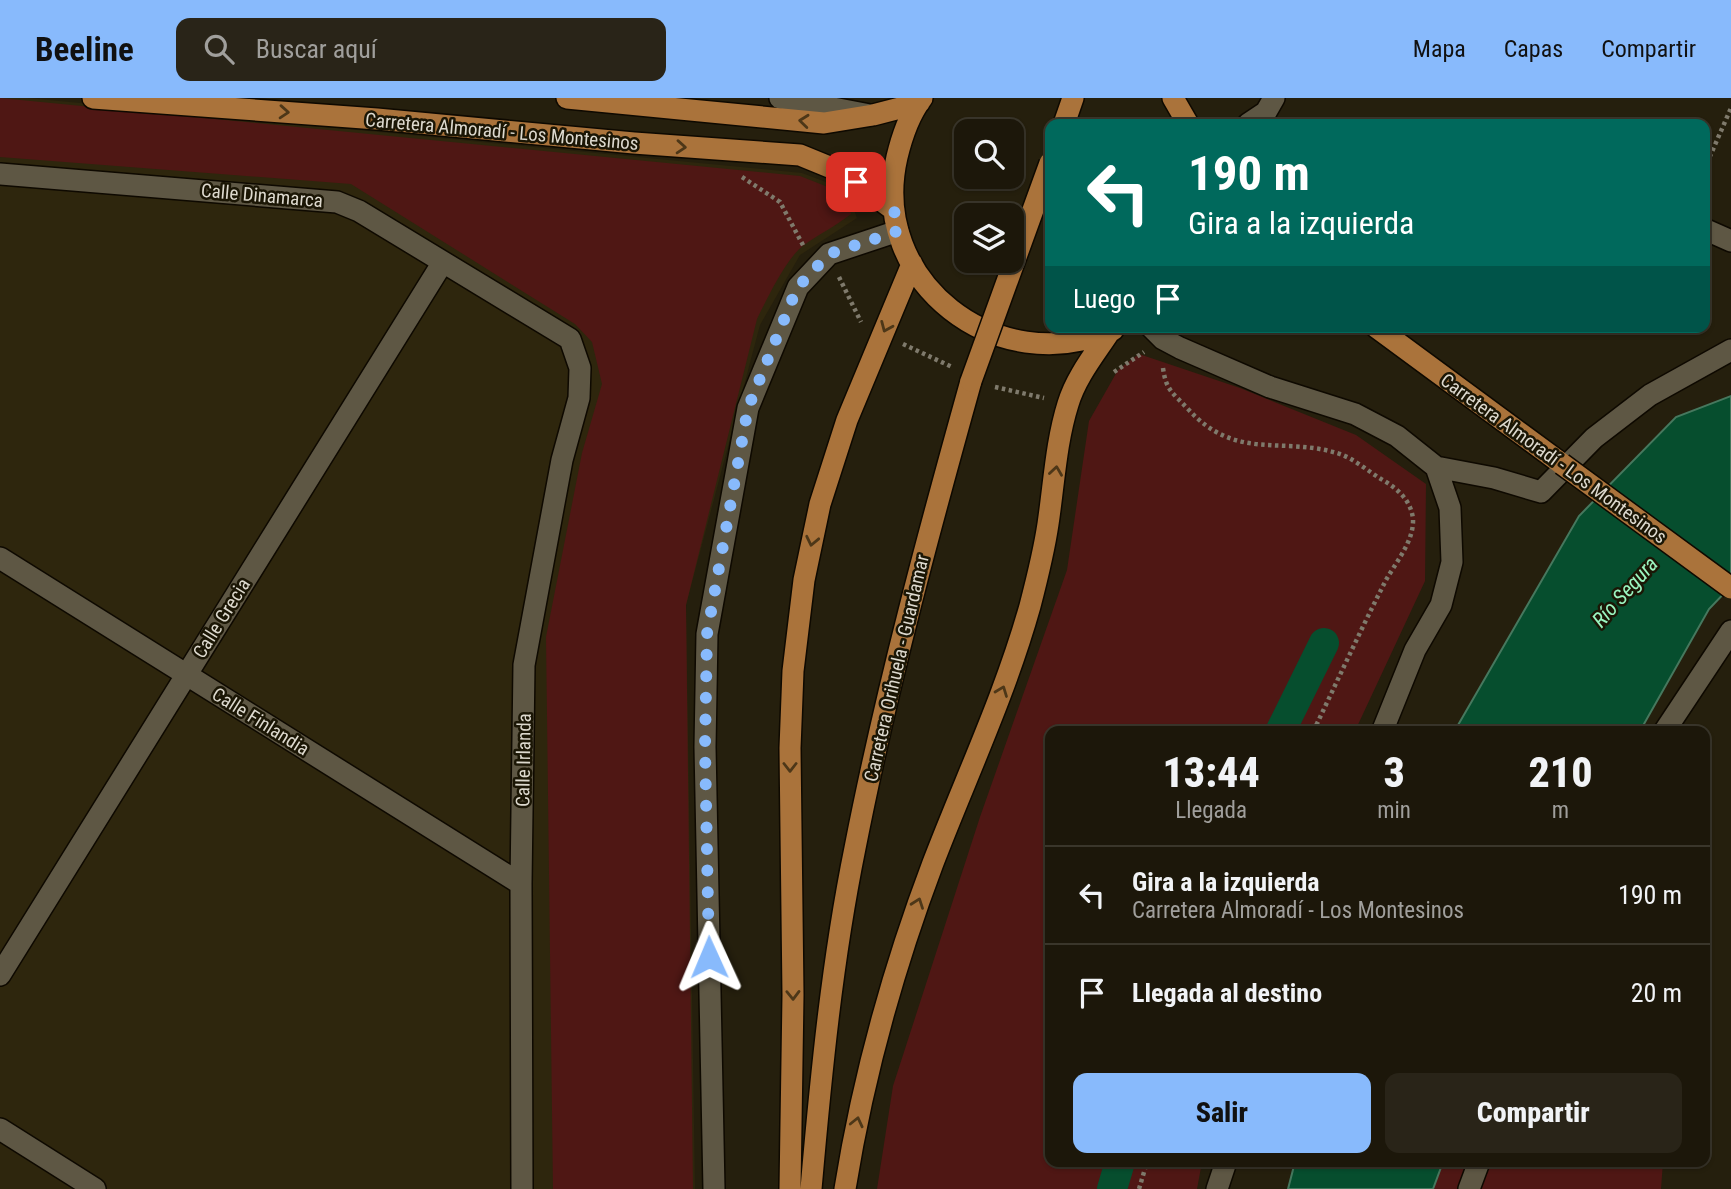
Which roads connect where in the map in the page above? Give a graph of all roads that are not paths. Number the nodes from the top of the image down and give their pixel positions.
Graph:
1 (93, 98) edge
2 (567, 98) edge
3 (780, 98) edge
4 (1073, 98) edge
5 (1173, 98) edge
6 (1191, 98) edge
7 (1274, 98) edge
8 (920, 100) edge
9 (873, 116) junction
10 (1066, 119) edge
11 (1187, 119) edge
12 (1190, 119) edge
13 (1255, 119) edge
14 (0, 174) edge
15 (1045, 177) edge
16 (896, 220) junction
17 (1710, 232) edge
18 (1731, 241) edge
19 (443, 262) junction
20 (912, 264) junction
21 (1102, 333) edge
22 (1111, 333) edge
23 (1157, 333) edge
24 (1384, 333) edge
25 (570, 340) joint
26 (1731, 350) edge
27 (1436, 467) junction
28 (0, 558) edge
29 (1731, 588) edge
30 (1731, 631) edge
31 (186, 674) junction
32 (1384, 726) edge
33 (1668, 726) edge
34 (521, 884) junction
35 (0, 975) edge
36 (0, 1129) edge
37 (1224, 1167) edge
38 (1477, 1167) edge
39 (95, 1189) edge
40 (522, 1189) edge
41 (715, 1189) edge
42 (790, 1189) edge
43 (811, 1189) edge
44 (845, 1189) edge
45 (1217, 1189) edge
46 (1469, 1189) edge

1 -> 16 main road, Carretera Almoradí - Los Montesinos
9 -> 2 main road, Carretera Almoradí - Los Montesinos
3 - 9 street
4 - 10 main road
5 - 11 main road
6 - 12 main road
7 - 13 street
8 - 9 main road, Carretera Almoradí - Los Montesinos
8 - 16 main road
14 - 19 street, Calle Dinamarca
15 - 43 main road, Carretera Orihuela - Guardamar, bridge
16 - 20 main road
16 - 41 street
17 - 18 street
19 - 25 street, Calle Dinamarca
19 - 31 street, Calle Grecia
20 - 21 main road
20 -> 42 main road
44 -> 22 main road
23 - 27 street
24 - 29 main road, Carretera Almoradí - Los Montesinos, bridge
25 - 34 street, Calle Irlanda
26 - 27 street
27 - 32 street
28 - 31 street, Calle Finlandia
30 - 33 street
31 - 34 street, Calle Finlandia
31 - 35 street, Calle Grecia
34 - 40 street, Calle Irlanda
36 - 39 street
37 - 45 street
38 - 46 street

